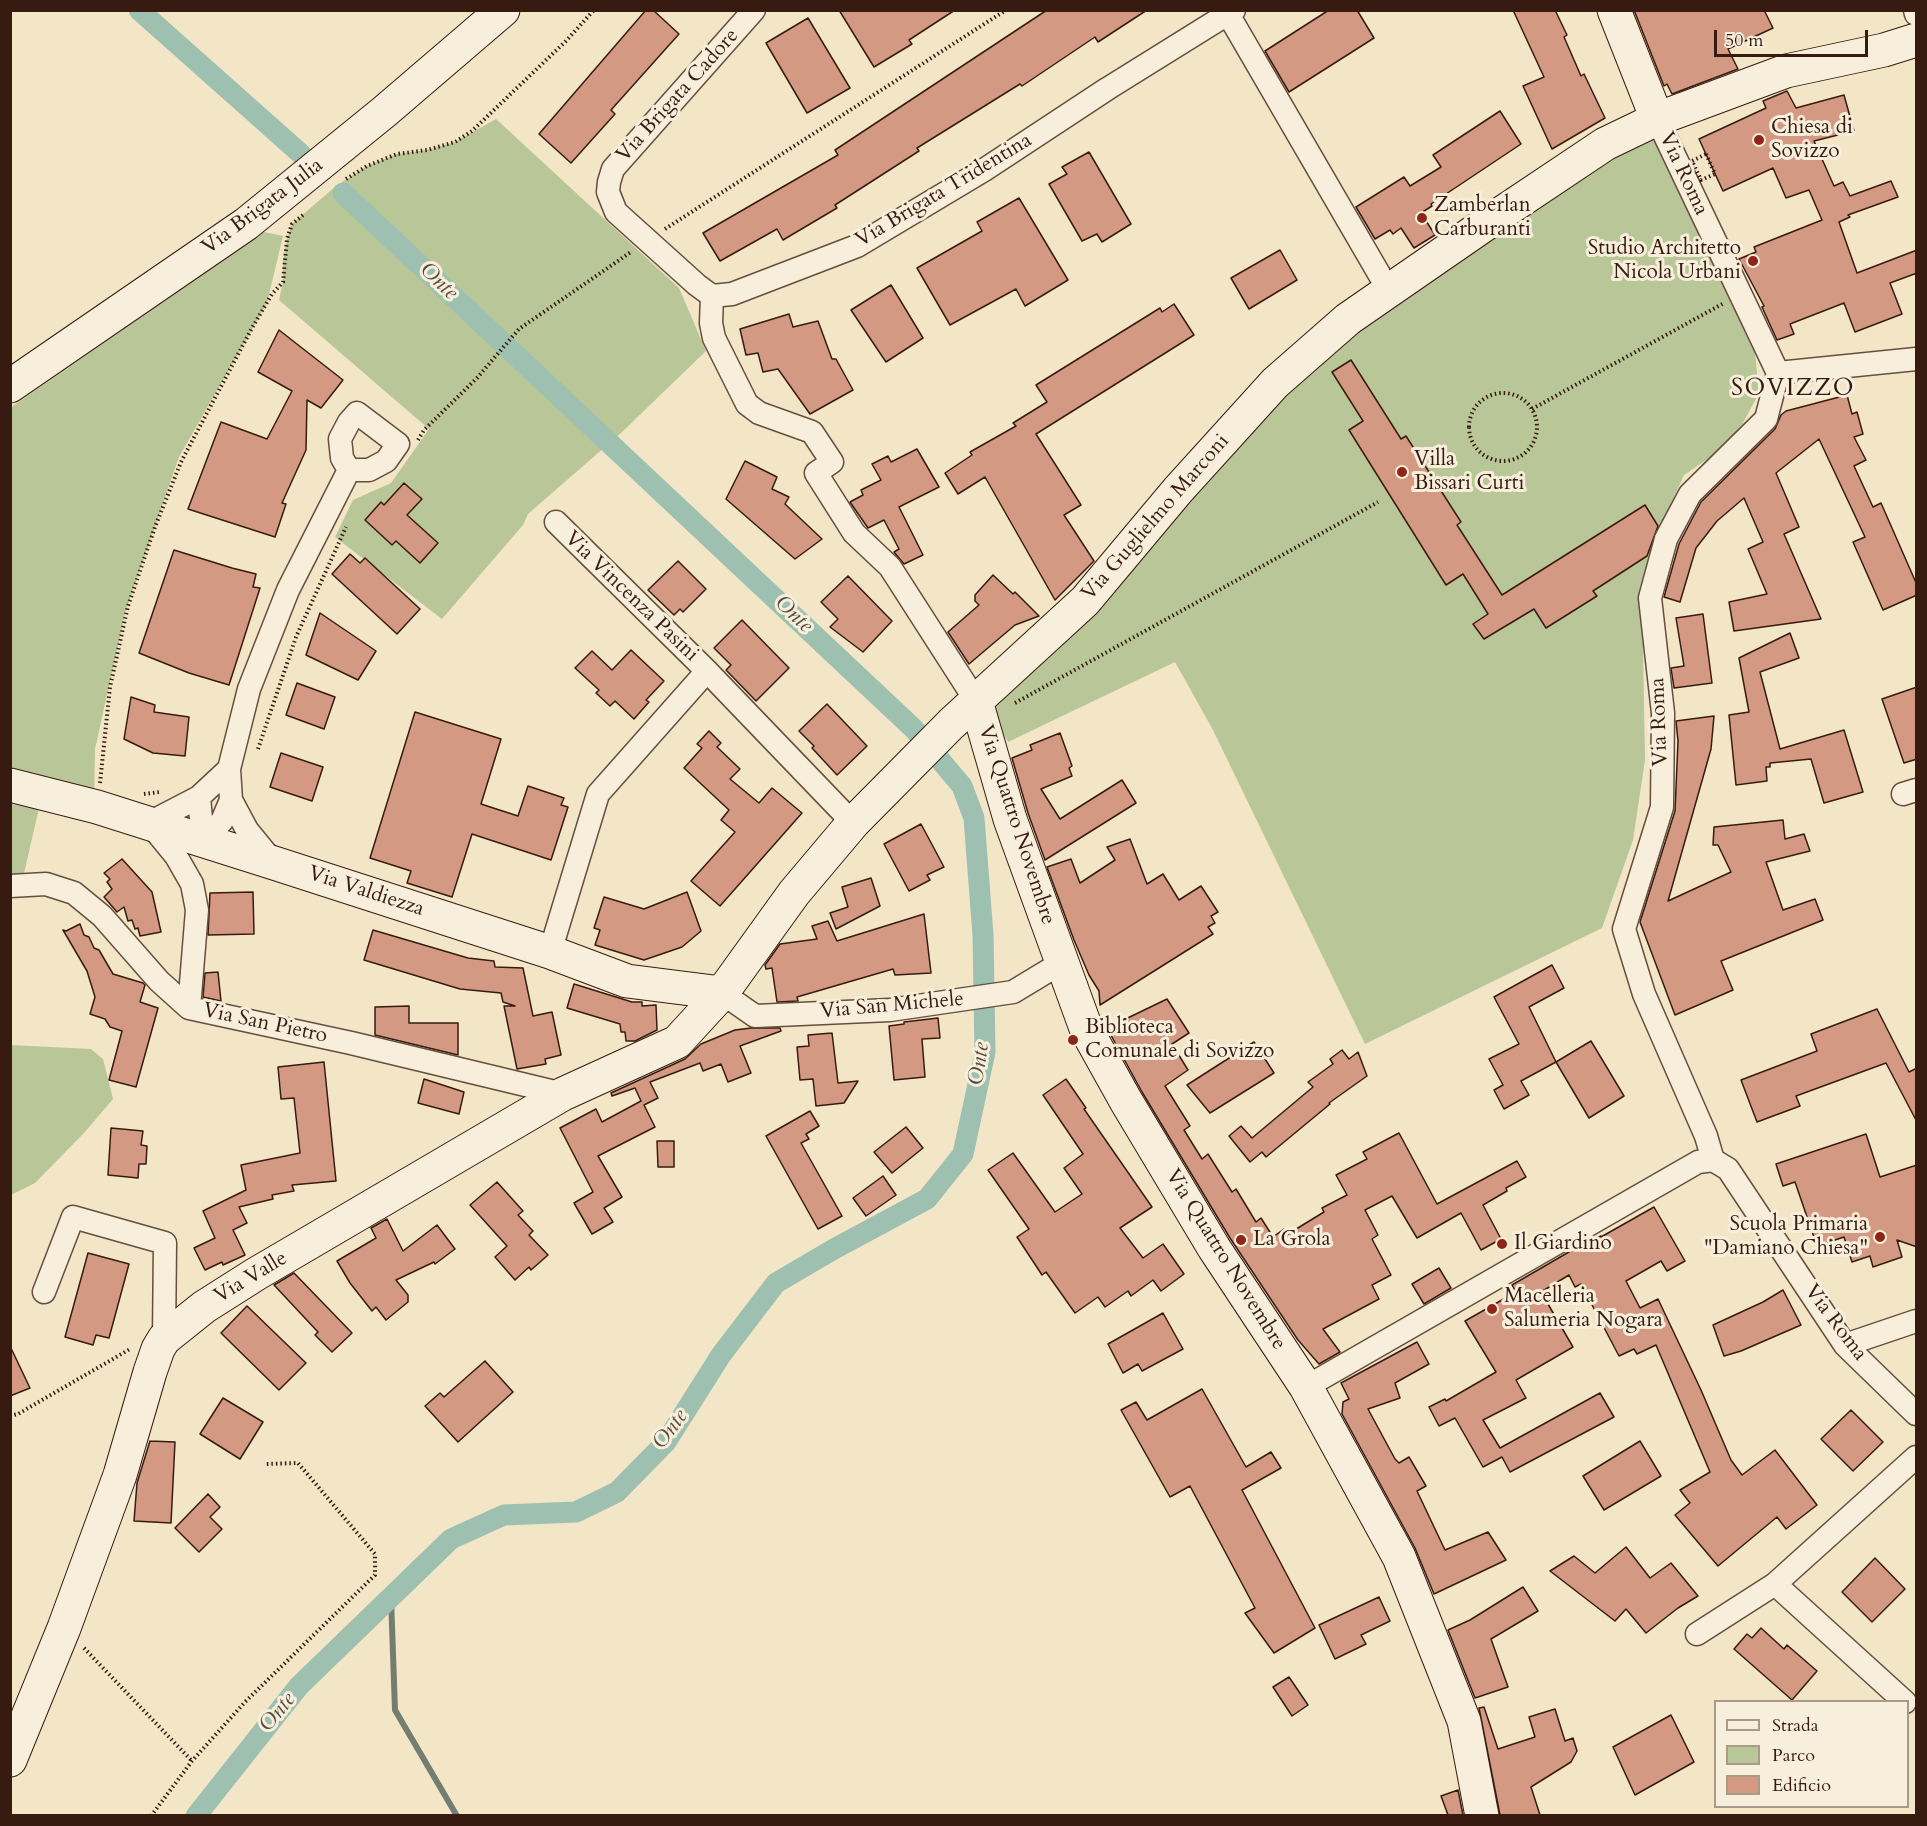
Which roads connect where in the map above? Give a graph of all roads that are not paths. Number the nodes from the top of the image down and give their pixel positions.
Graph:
1 (503, 10) edge
2 (754, 10) edge
3 (1614, 10) edge
4 (1231, 12) edge
5 (1917, 40) edge
6 (1657, 119) junction
7 (1389, 291) junction
8 (712, 296) junction
9 (1917, 359) edge
10 (1778, 373) junction
11 (10, 386) edge
12 (349, 470) dead end
13 (556, 522) dead end
14 (707, 671) junction
15 (979, 711) junction
16 (229, 769) junction
17 (10, 785) edge
18 (199, 797) junction
19 (231, 800) junction
20 (149, 823) junction
21 (853, 823) junction
22 (203, 841) junction
23 (274, 863) junction
24 (10, 885) edge
25 (550, 952) junction
26 (1061, 963) junction
27 (722, 993) junction
28 (189, 1008) junction
29 (563, 1094) junction
30 (1713, 1160) junction
31 (44, 1292) dead end
32 (1917, 1321) edge
33 (164, 1339) junction
34 (1845, 1345) junction
35 (1306, 1387) junction
36 (1917, 1414) edge
37 (1917, 1457) edge
38 (1775, 1584) junction
39 (1697, 1634) dead end
40 (1903, 1700) edge
41 (10, 1760) edge
42 (1482, 1815) edge

1 - 11 street, Via Brigata Julia
2 - 8 street, Via Brigata Cadore
3 - 6 street, Via Roma
4 - 7 street
4 - 8 street, Via Brigata Tridentina
5 - 6 street, Via Guglielmo Marconi
6 - 7 street, Via Guglielmo Marconi
6 - 10 street, Via Roma
7 - 15 street, Via Guglielmo Marconi
8 - 15 street
9 - 10 street
10 - 30 street, Via Roma
12 - 16 street
13 - 14 street, Via Vincenza Pasini
14 - 21 street, Via Vincenza Pasini
14 - 25 street, Via Vincenza Pasini
15 - 21 street, Via Guglielmo Marconi
15 - 26 street, Via Quattro Novembre
16 - 18 street
16 - 19 street
17 - 20 street, Via Valdiezza
18 - 20 street
18 - 22 street
19 - 22 street
19 - 23 street
20 - 22 street, Via Valdiezza
20 - 28 street
21 - 27 street, Via Guglielmo Marconi
22 - 23 street, Via Valdiezza
23 - 25 street, Via Valdiezza
24 - 28 street, Via San Pietro
25 - 27 street, Via Valdiezza
26 - 27 street, Via San Michele
26 - 35 street, Via Quattro Novembre
27 - 29 street, Via Valle
28 - 29 street, Via San Pietro
29 - 33 street, Via Valle
30 - 34 street, Via Roma
30 - 35 street
31 - 33 street
32 - 34 street
33 - 41 street, Via Valle
34 - 36 street, Via Roma
35 - 42 street, Via Quattro Novembre
37 - 38 street
38 - 39 street
38 - 40 street

